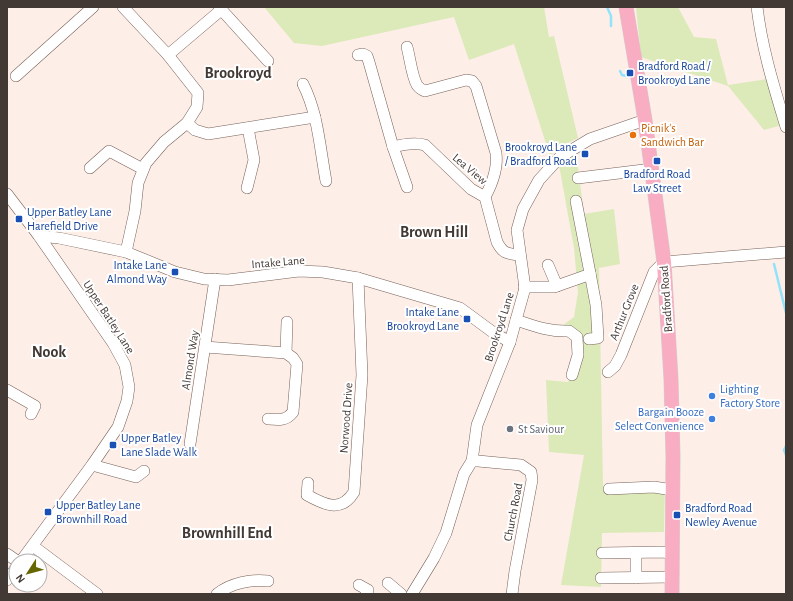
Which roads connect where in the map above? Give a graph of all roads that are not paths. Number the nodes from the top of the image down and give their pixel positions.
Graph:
1 (93, 7) edge
2 (123, 7) edge
3 (626, 7) edge
4 (757, 7) edge
5 (220, 9) edge
6 (407, 48) dead end
7 (168, 55) junction
8 (358, 55) dead end
9 (268, 61) dead end
10 (16, 76) dead end
11 (302, 84) dead end
12 (315, 117) junction
13 (645, 120) junction
14 (187, 123) junction
15 (786, 127) edge
16 (248, 128) junction
17 (393, 146) junction
18 (90, 168) dead end
19 (144, 169) junction
20 (652, 169) junction
21 (578, 178) dead end
22 (326, 181) dead end
23 (407, 187) dead end
24 (247, 188) dead end
25 (485, 197) junction
26 (8, 198) edge
27 (576, 200) dead end
28 (39, 236) junction
29 (126, 252) junction
30 (786, 252) edge
31 (520, 255) junction
32 (664, 262) junction
33 (548, 265) dead end
34 (590, 273) junction
35 (358, 278) junction
36 (215, 279) junction
37 (557, 286) junction
38 (524, 287) junction
39 (516, 320) junction
40 (287, 322) dead end
41 (589, 339) dead end
42 (510, 342) junction
43 (205, 347) junction
44 (286, 353) junction
45 (608, 372) dead end
46 (572, 375) dead end
47 (7, 390) edge
48 (31, 414) dead end
49 (268, 419) dead end
50 (190, 444) dead end
51 (472, 461) junction
52 (92, 465) junction
53 (144, 470) dead end
54 (308, 482) dead end
55 (609, 489) dead end
56 (672, 490) junction
57 (33, 546) junction
58 (636, 552) junction
59 (28, 553) edge
60 (602, 553) dead end
61 (672, 554) junction
62 (672, 577) junction
63 (601, 578) dead end
64 (636, 578) junction
65 (268, 581) dead end
66 (388, 583) dead end
67 (93, 593) edge
68 (217, 594) edge
69 (401, 594) edge
70 (412, 594) edge
71 (512, 594) edge
72 (672, 594) edge

1 - 10 street
2 - 7 street
3 - 13 main road, Bradford Road
4 - 15 street
5 - 7 street
5 - 9 street
6 - 25 street
7 - 14 street
8 - 17 street
11 - 12 street
12 - 16 street
12 - 22 street
13 - 20 main road, Bradford Road
13 - 31 street, Brookroyd Lane
14 - 16 street
14 - 19 street
16 - 24 street
17 - 23 street
17 - 25 street, Lea View
18 - 19 street
19 - 29 street
20 - 21 street
20 - 32 main road, Bradford Road
25 - 31 street, Lea View
26 - 28 street, Upper Batley Lane
27 - 34 street
28 - 29 street, Intake Lane
28 - 52 street, Upper Batley Lane
29 - 36 street, Intake Lane
30 - 32 street
31 - 38 street, Brookroyd Lane
32 - 45 street, Arthur Grove
32 - 56 main road, Bradford Road
33 - 37 street
34 - 37 street
34 - 41 street
35 - 36 street, Intake Lane
35 - 42 street, Intake Lane
35 - 54 street, Norwood Drive
36 - 43 street, Almond Way
37 - 38 street
38 - 39 street, Brookroyd Lane
39 - 42 street, Brookroyd Lane
39 - 46 street
40 - 44 street
42 - 51 street, Brookroyd Lane
43 - 44 street
43 - 50 street, Almond Way
44 - 49 street
47 - 48 street
51 - 70 street, Brookroyd Lane
51 - 71 street, Church Road
52 - 53 street
52 - 57 street, Upper Batley Lane
55 - 56 street
56 - 61 main road, Bradford Road
57 - 59 street, Upper Batley Lane
57 - 67 street
58 - 60 street
58 - 61 street
58 - 64 street
61 - 62 main road, Bradford Road
62 - 64 street
62 - 72 main road, Bradford Road
63 - 64 street
65 - 68 street
66 - 69 street

